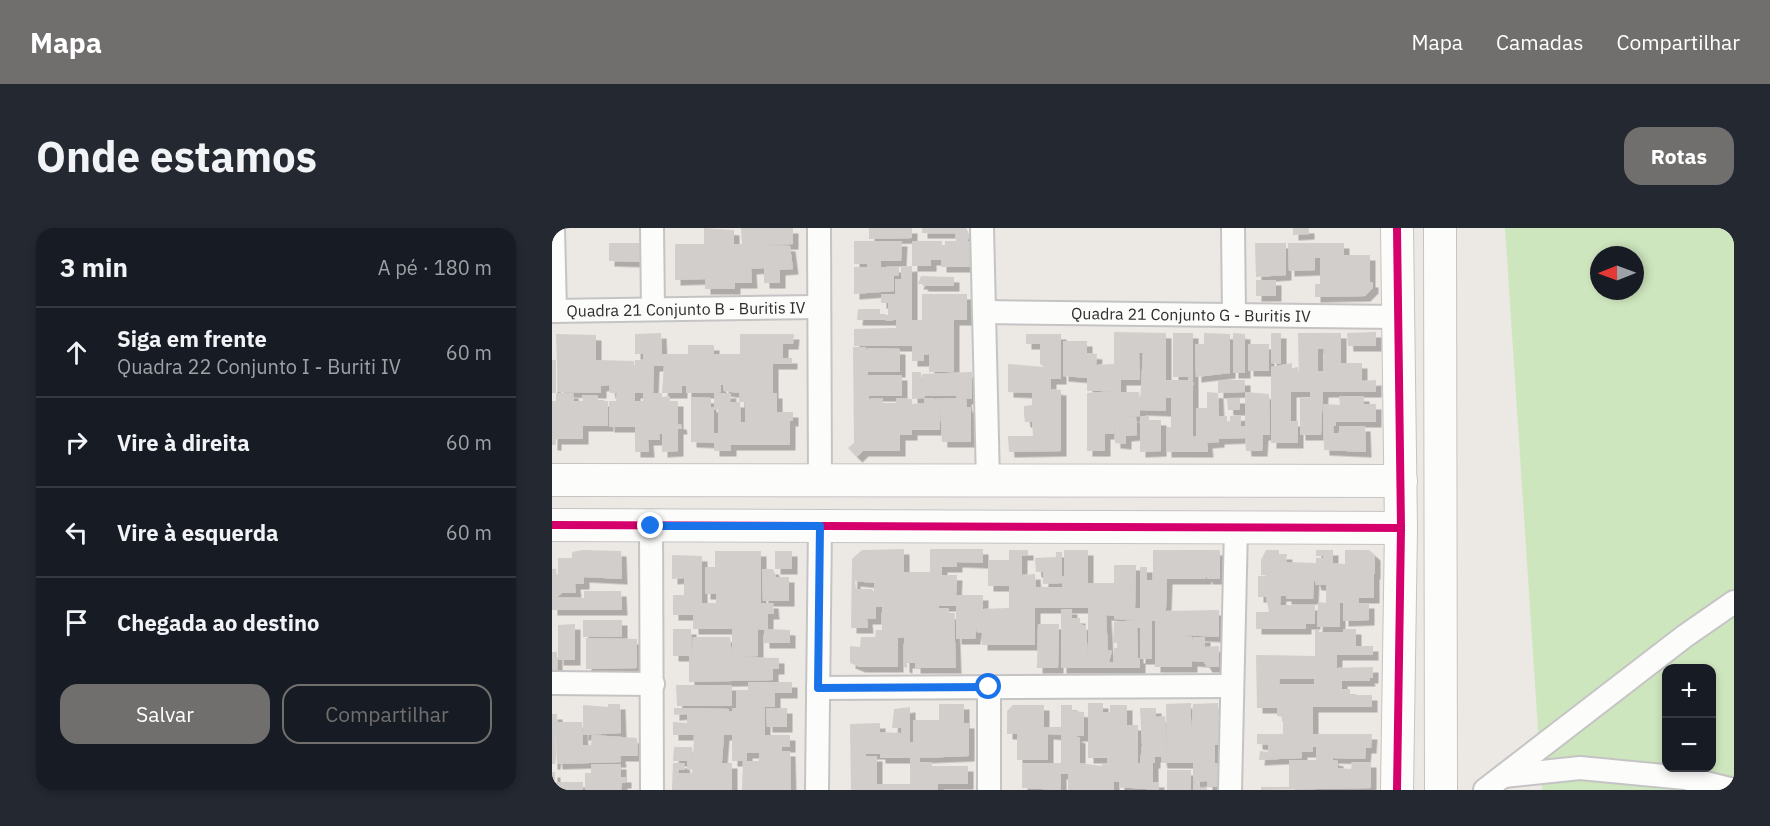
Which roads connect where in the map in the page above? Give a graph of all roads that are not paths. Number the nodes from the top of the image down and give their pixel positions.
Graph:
1 (553, 228) edge
2 (652, 228) edge
3 (819, 228) edge
4 (982, 228) edge
5 (1233, 228) edge
6 (1397, 228) edge
7 (1440, 228) edge
8 (818, 307) junction
9 (653, 309) junction
10 (553, 311) edge
11 (984, 312) junction
12 (1234, 315) junction
13 (1397, 316) junction
14 (552, 480) edge
15 (988, 481) junction
16 (1401, 481) junction
17 (820, 482) junction
18 (552, 525) edge
19 (651, 526) junction
20 (820, 526) junction
21 (1236, 527) junction
22 (1401, 528) junction
23 (1734, 602) edge
24 (552, 683) edge
25 (653, 684) junction
26 (1232, 686) junction
27 (989, 687) junction
28 (818, 688) junction
29 (1494, 783) edge
30 (652, 790) edge
31 (817, 790) edge
32 (989, 790) edge
33 (1230, 790) edge
34 (1397, 790) edge
35 (1441, 790) edge
36 (1734, 790) edge

1 - 10 street
2 - 9 street
3 - 8 street
4 - 11 street
5 - 12 street
6 - 13 street
7 - 35 street
8 - 9 street, Quadra 21 Conjunto B - Buritis IV
8 - 17 street
9 - 10 street, Quadra 21 Conjunto B - Buritis IV
11 - 12 street, Quadra 21 Conjunto G - Buritis IV
11 - 15 street
12 - 13 street, Quadra 21 Conjunto G - Buritis IV
13 - 16 street
14 - 17 street
15 - 16 street
15 - 17 street
16 - 22 street
18 - 19 street
19 - 20 street
19 - 25 street
20 - 21 street
20 - 28 street
21 - 22 street
21 - 26 street
22 - 34 street
23 - 29 street
24 - 25 street
25 - 30 street
26 - 27 street
26 - 33 street
27 - 28 street
27 - 32 street
28 - 31 street
29 - 36 street

